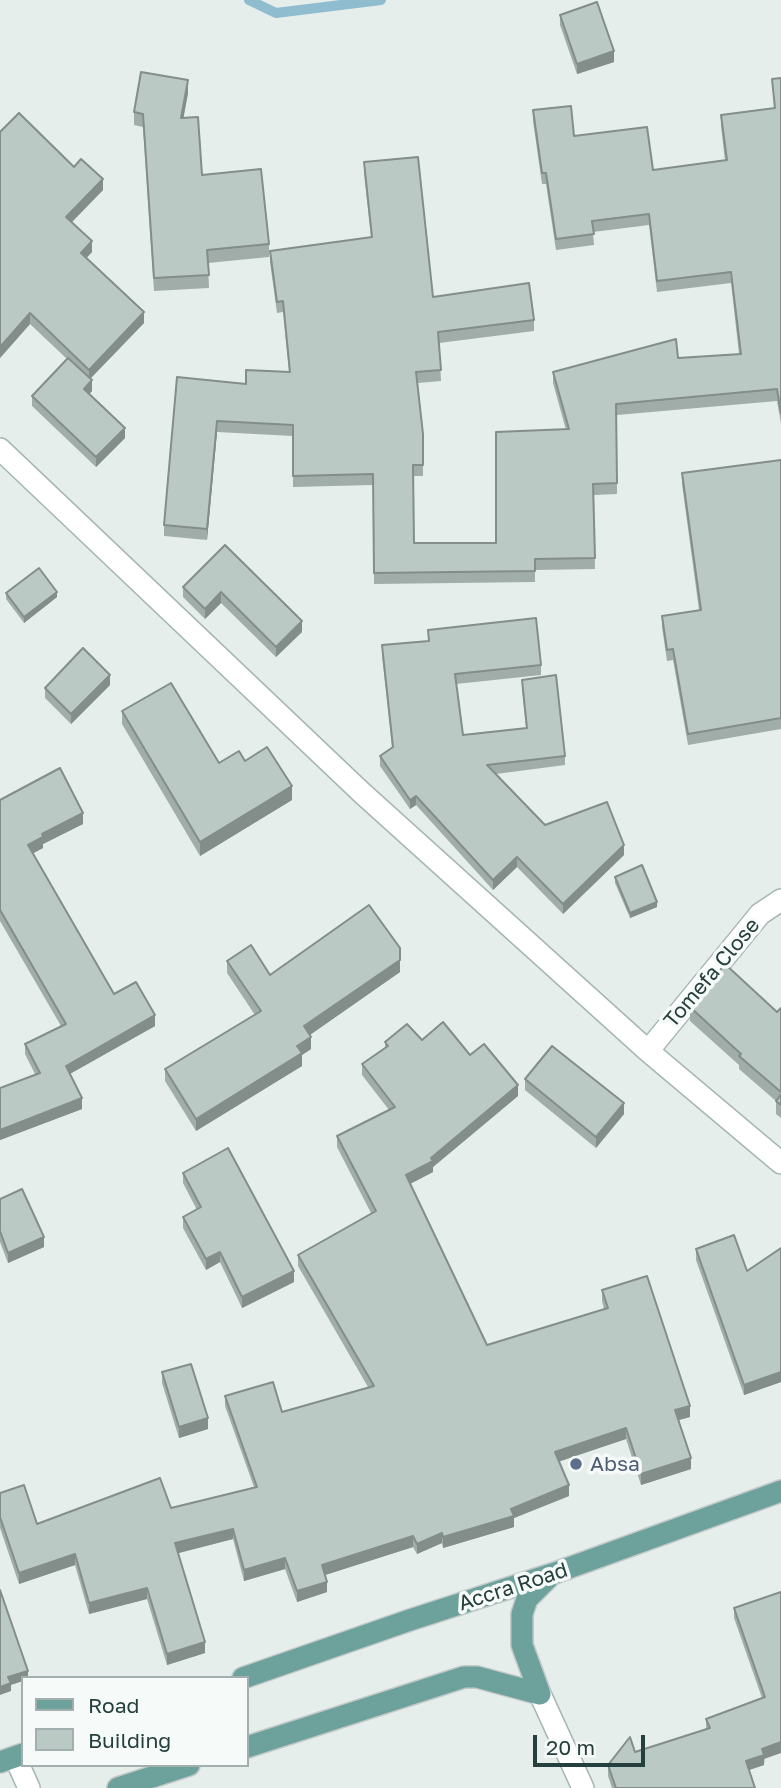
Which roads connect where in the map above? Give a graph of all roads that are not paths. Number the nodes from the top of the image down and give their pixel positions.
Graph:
1 (0, 449) edge
2 (781, 900) edge
3 (648, 1051) junction
4 (781, 1163) edge
5 (781, 1491) edge
6 (552, 1574) junction
7 (248, 1676) edge
8 (540, 1694) junction
9 (248, 1747) edge
10 (13, 1758) edge
11 (183, 1767) edge
12 (29, 1788) edge
13 (118, 1788) edge
14 (583, 1788) edge

1 - 3 street
2 - 3 street, Tomefa Close
3 - 4 street
5 - 6 main road, Accra Road
6 - 7 main road, Accra Road
6 - 8 main road
8 - 9 main road
8 - 14 street
10 - 12 street
11 - 13 main road

